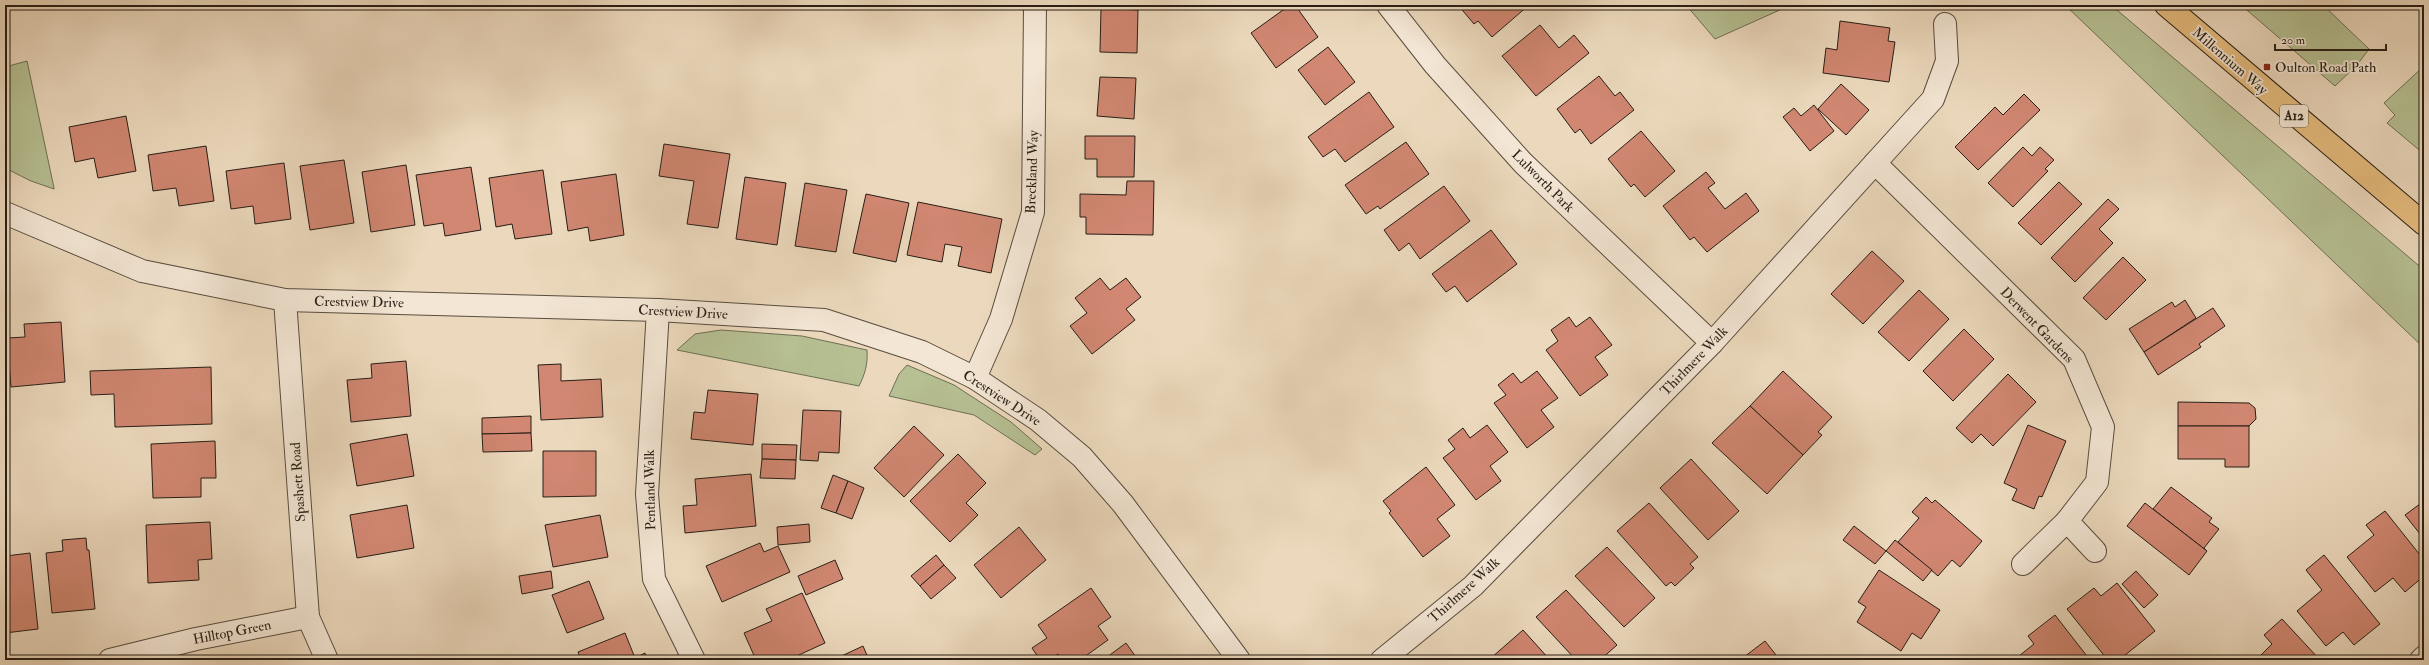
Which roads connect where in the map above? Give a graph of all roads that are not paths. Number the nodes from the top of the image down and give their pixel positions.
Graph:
1 (1035, 5) edge
2 (1388, 5) edge
3 (2166, 5) edge
4 (1945, 24) dead end
5 (1875, 163) junction
6 (5, 213) edge
7 (2424, 224) edge
8 (285, 300) junction
9 (658, 310) junction
10 (1712, 343) junction
11 (975, 378) junction
12 (2067, 522) junction
13 (2095, 551) dead end
14 (2023, 564) dead end
15 (308, 617) junction
16 (2424, 657) edge
17 (110, 660) edge
18 (327, 660) edge
19 (694, 660) edge
20 (1239, 660) edge
21 (1382, 660) edge
22 (2421, 660) edge

1 - 11 street, Breckland Way
2 - 10 street, Lulworth Park
3 - 7 highway, Millennium Way / A12
4 - 5 street, Thirlmere Walk
5 - 10 street, Thirlmere Walk
5 - 12 street, Derwent Gardens
6 - 8 street, Crestview Drive
8 - 9 street, Crestview Drive
8 - 15 street, Spashett Road
9 - 11 street, Crestview Drive
9 - 19 street, Pentland Walk
10 - 21 street, Thirlmere Walk
11 - 20 street, Crestview Drive
12 - 13 street
12 - 14 street, Derwent Gardens
15 - 17 street, Hilltop Green
15 - 18 street, Spashett Road
16 - 22 street

